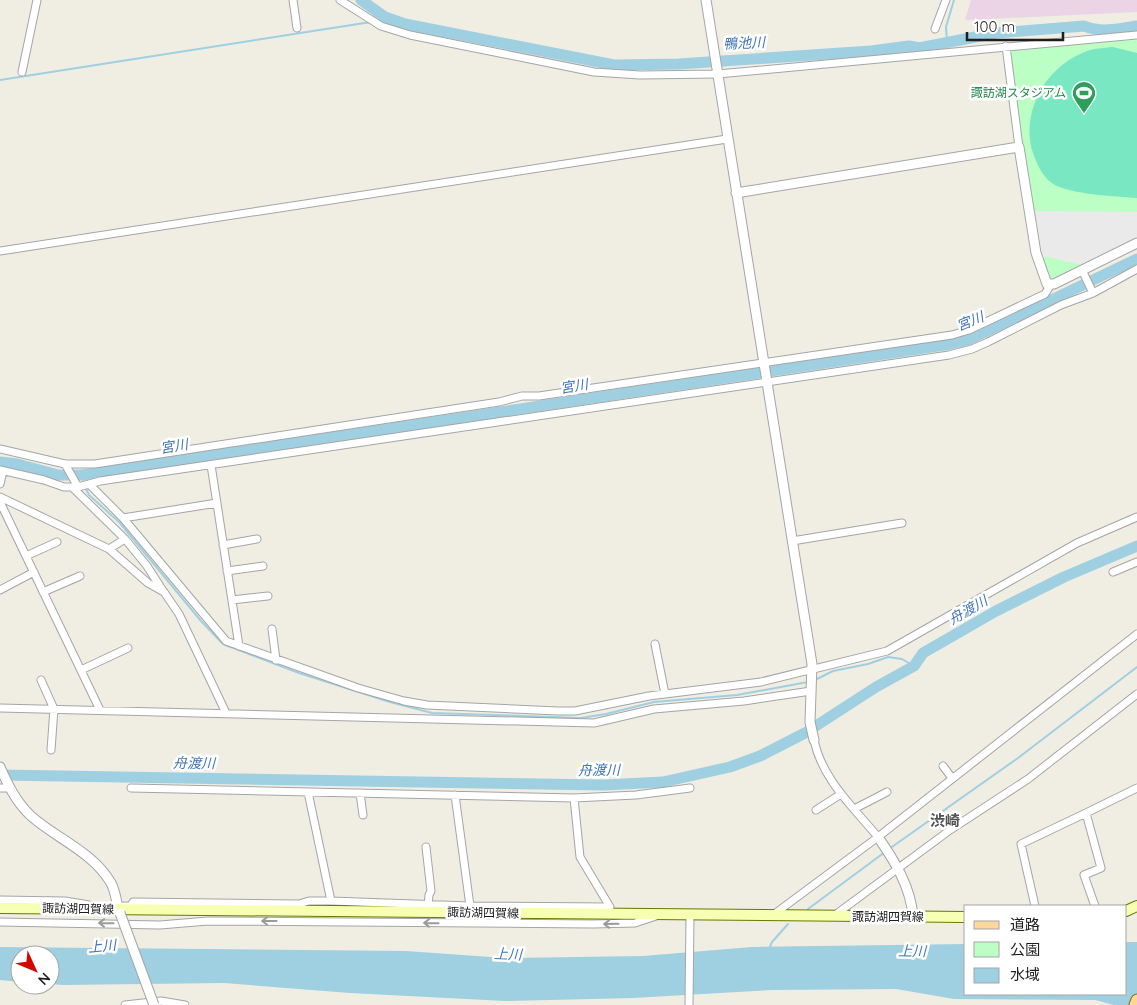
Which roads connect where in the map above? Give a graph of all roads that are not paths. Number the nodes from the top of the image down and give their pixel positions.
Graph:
1 (37, 0) edge
2 (293, 0) edge
3 (340, 0) edge
4 (706, 0) edge
5 (946, 0) edge
6 (297, 28) dead end
7 (935, 29) dead end
8 (1137, 35) edge
9 (1006, 46) junction
10 (22, 72) dead end
11 (718, 72) junction
12 (727, 139) junction
13 (1019, 147) junction
14 (736, 192) junction
15 (1137, 243) edge
16 (0, 251) edge
17 (1137, 270) edge
18 (1084, 272) junction
19 (1050, 286) junction
20 (1093, 291) junction
21 (762, 363) junction
22 (766, 381) junction
23 (0, 449) edge
24 (211, 465) junction
25 (66, 466) junction
26 (2, 471) edge
27 (0, 484) edge
28 (89, 484) junction
29 (76, 487) junction
30 (0, 497) edge
31 (0, 502) edge
32 (217, 503) junction
33 (1137, 517) edge
34 (123, 518) junction
35 (902, 523) dead end
36 (125, 539) junction
37 (257, 539) dead end
38 (792, 541) junction
39 (57, 542) dead end
40 (223, 545) junction
41 (109, 549) junction
42 (26, 556) junction
43 (1137, 562) edge
44 (263, 566) dead end
45 (34, 572) junction
46 (227, 572) junction
47 (1114, 572) dead end
48 (80, 576) dead end
49 (0, 590) edge
50 (44, 592) junction
51 (164, 592) junction
52 (268, 596) dead end
53 (232, 600) junction
54 (272, 629) dead end
55 (1137, 634) edge
56 (655, 644) dead end
57 (239, 646) junction
58 (128, 648) dead end
59 (276, 660) junction
60 (81, 670) junction
61 (812, 671) junction
62 (42, 680) dead end
63 (811, 691) junction
64 (665, 694) junction
65 (1137, 696) edge
66 (0, 708) edge
67 (54, 709) junction
68 (100, 710) junction
69 (226, 713) junction
70 (814, 740) joint
71 (51, 750) dead end
72 (943, 766) dead end
73 (0, 767) edge
74 (952, 778) junction
75 (6, 787) edge
76 (131, 788) dead end
77 (690, 788) dead end
78 (1137, 788) edge
79 (308, 792) junction
80 (887, 792) dead end
81 (360, 793) junction
82 (842, 794) junction
83 (455, 795) junction
84 (574, 798) junction
85 (854, 809) junction
86 (816, 810) dead end
87 (1086, 813) junction
88 (362, 815) dead end
89 (878, 837) junction
90 (426, 847) dead end
91 (898, 868) junction
92 (0, 900) edge
93 (331, 901) junction
94 (428, 905) junction
95 (1035, 905) edge
96 (1094, 905) edge
97 (470, 906) junction
98 (0, 908) edge
99 (101, 909) junction
100 (119, 909) junction
101 (659, 915) junction
102 (772, 916) junction
103 (833, 916) junction
104 (913, 917) junction
105 (964, 917) edge
106 (690, 918) junction
107 (0, 922) edge
108 (1137, 1000) edge
109 (125, 1005) edge
110 (154, 1005) edge
111 (185, 1005) edge
112 (689, 1005) edge
113 (1135, 1005) edge

1 - 10 street
2 - 6 street
3 - 11 street
4 - 11 street
5 - 7 street
8 - 9 street
9 - 11 street
9 - 13 street
11 - 12 street
12 - 14 street
12 - 16 street
13 - 14 street
13 - 19 street
14 - 21 street
15 - 18 street
17 - 20 street
18 - 19 street
18 - 20 street
19 - 21 street
20 - 22 street
21 - 22 street
21 - 25 street
22 - 24 street
22 - 38 street
23 - 25 street
24 - 28 street
24 - 32 street
25 - 29 street
26 - 27 street
26 - 29 street
28 - 29 street
28 - 34 street
29 - 36 street
30 - 41 street
31 - 42 street
32 - 34 street
32 - 40 street
33 - 61 street
34 - 57 street
35 - 38 street
36 - 41 street
36 - 51 street
37 - 40 street
38 - 61 street
39 - 42 street
40 - 46 street
41 - 51 street
42 - 45 street
43 - 47 street
44 - 46 street
45 - 49 street
45 - 50 street
46 - 53 street
48 - 50 street
50 - 60 street
51 - 69 street
52 - 53 street
53 - 57 street
54 - 59 street
55 - 74 street
56 - 64 street
57 - 59 street
58 - 60 street
59 - 64 street
60 - 68 street
61 - 63 street
61 - 64 street
62 - 67 street
63 - 69 street
63 - 70 street
65 - 91 street
66 - 67 street
67 - 68 street
67 - 71 street
68 - 69 street
70 - 82 street
72 - 74 street
73 - 75 street
74 - 89 street
75 - 100 street
76 - 79 street
77 - 84 street
78 - 87 street
79 - 81 street
79 - 93 street
80 - 85 street
81 - 83 street
81 - 88 street
82 - 85 street
82 - 86 street
83 - 84 street
83 - 97 street
84 - 97 street
85 - 89 street
87 - 95 street
87 - 96 street
89 - 91 street
89 - 102 street
90 - 94 street
91 - 103 street
91 - 104 street
92 - 99 street
93 - 94 street
93 - 100 street
94 - 97 street
98 - 99 main road, 諏訪湖四賀線
99 - 100 main road, 諏訪湖四賀線
100 - 101 main road, 諏訪湖四賀線
100 - 110 street, bridge
101 - 106 main road, 諏訪湖四賀線
101 -> 107 street
102 - 103 main road, 諏訪湖四賀線
102 - 106 main road, 諏訪湖四賀線
103 - 104 main road, 諏訪湖四賀線
104 - 105 main road, 諏訪湖四賀線
106 - 112 street
108 - 113 main road
109 - 111 street

